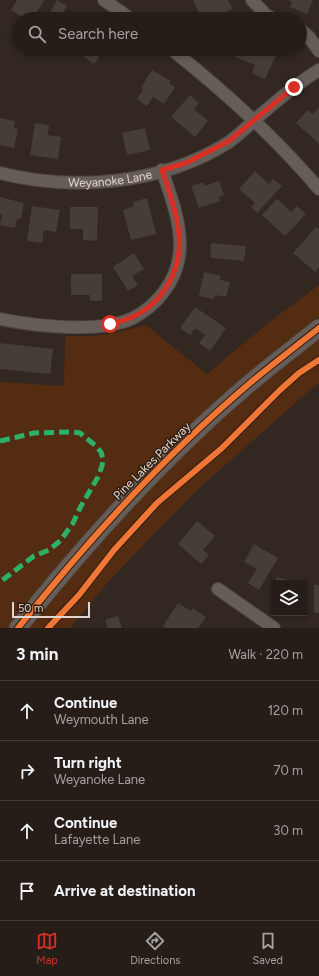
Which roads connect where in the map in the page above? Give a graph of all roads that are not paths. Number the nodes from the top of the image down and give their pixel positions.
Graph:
1 (104, 0) edge
2 (252, 0) edge
3 (121, 12) edge
4 (263, 12) edge
5 (307, 35) edge
6 (319, 51) edge
7 (179, 56) edge
8 (319, 70) edge
9 (254, 120) junction
10 (162, 170) junction
11 (0, 173) edge
12 (319, 189) edge
13 (0, 319) edge
14 (319, 328) edge
15 (218, 589) dead end
16 (18, 628) edge
17 (274, 628) edge

1 - 3 street
2 - 4 street
5 - 6 street
7 - 9 street
8 - 9 street, Weyanoke Lane
9 - 10 street, Weyanoke Lane
9 - 12 street
10 - 11 street, Weyanoke Lane
10 - 13 street
14 - 16 street, Pine Lakes Parkway
15 - 17 street

